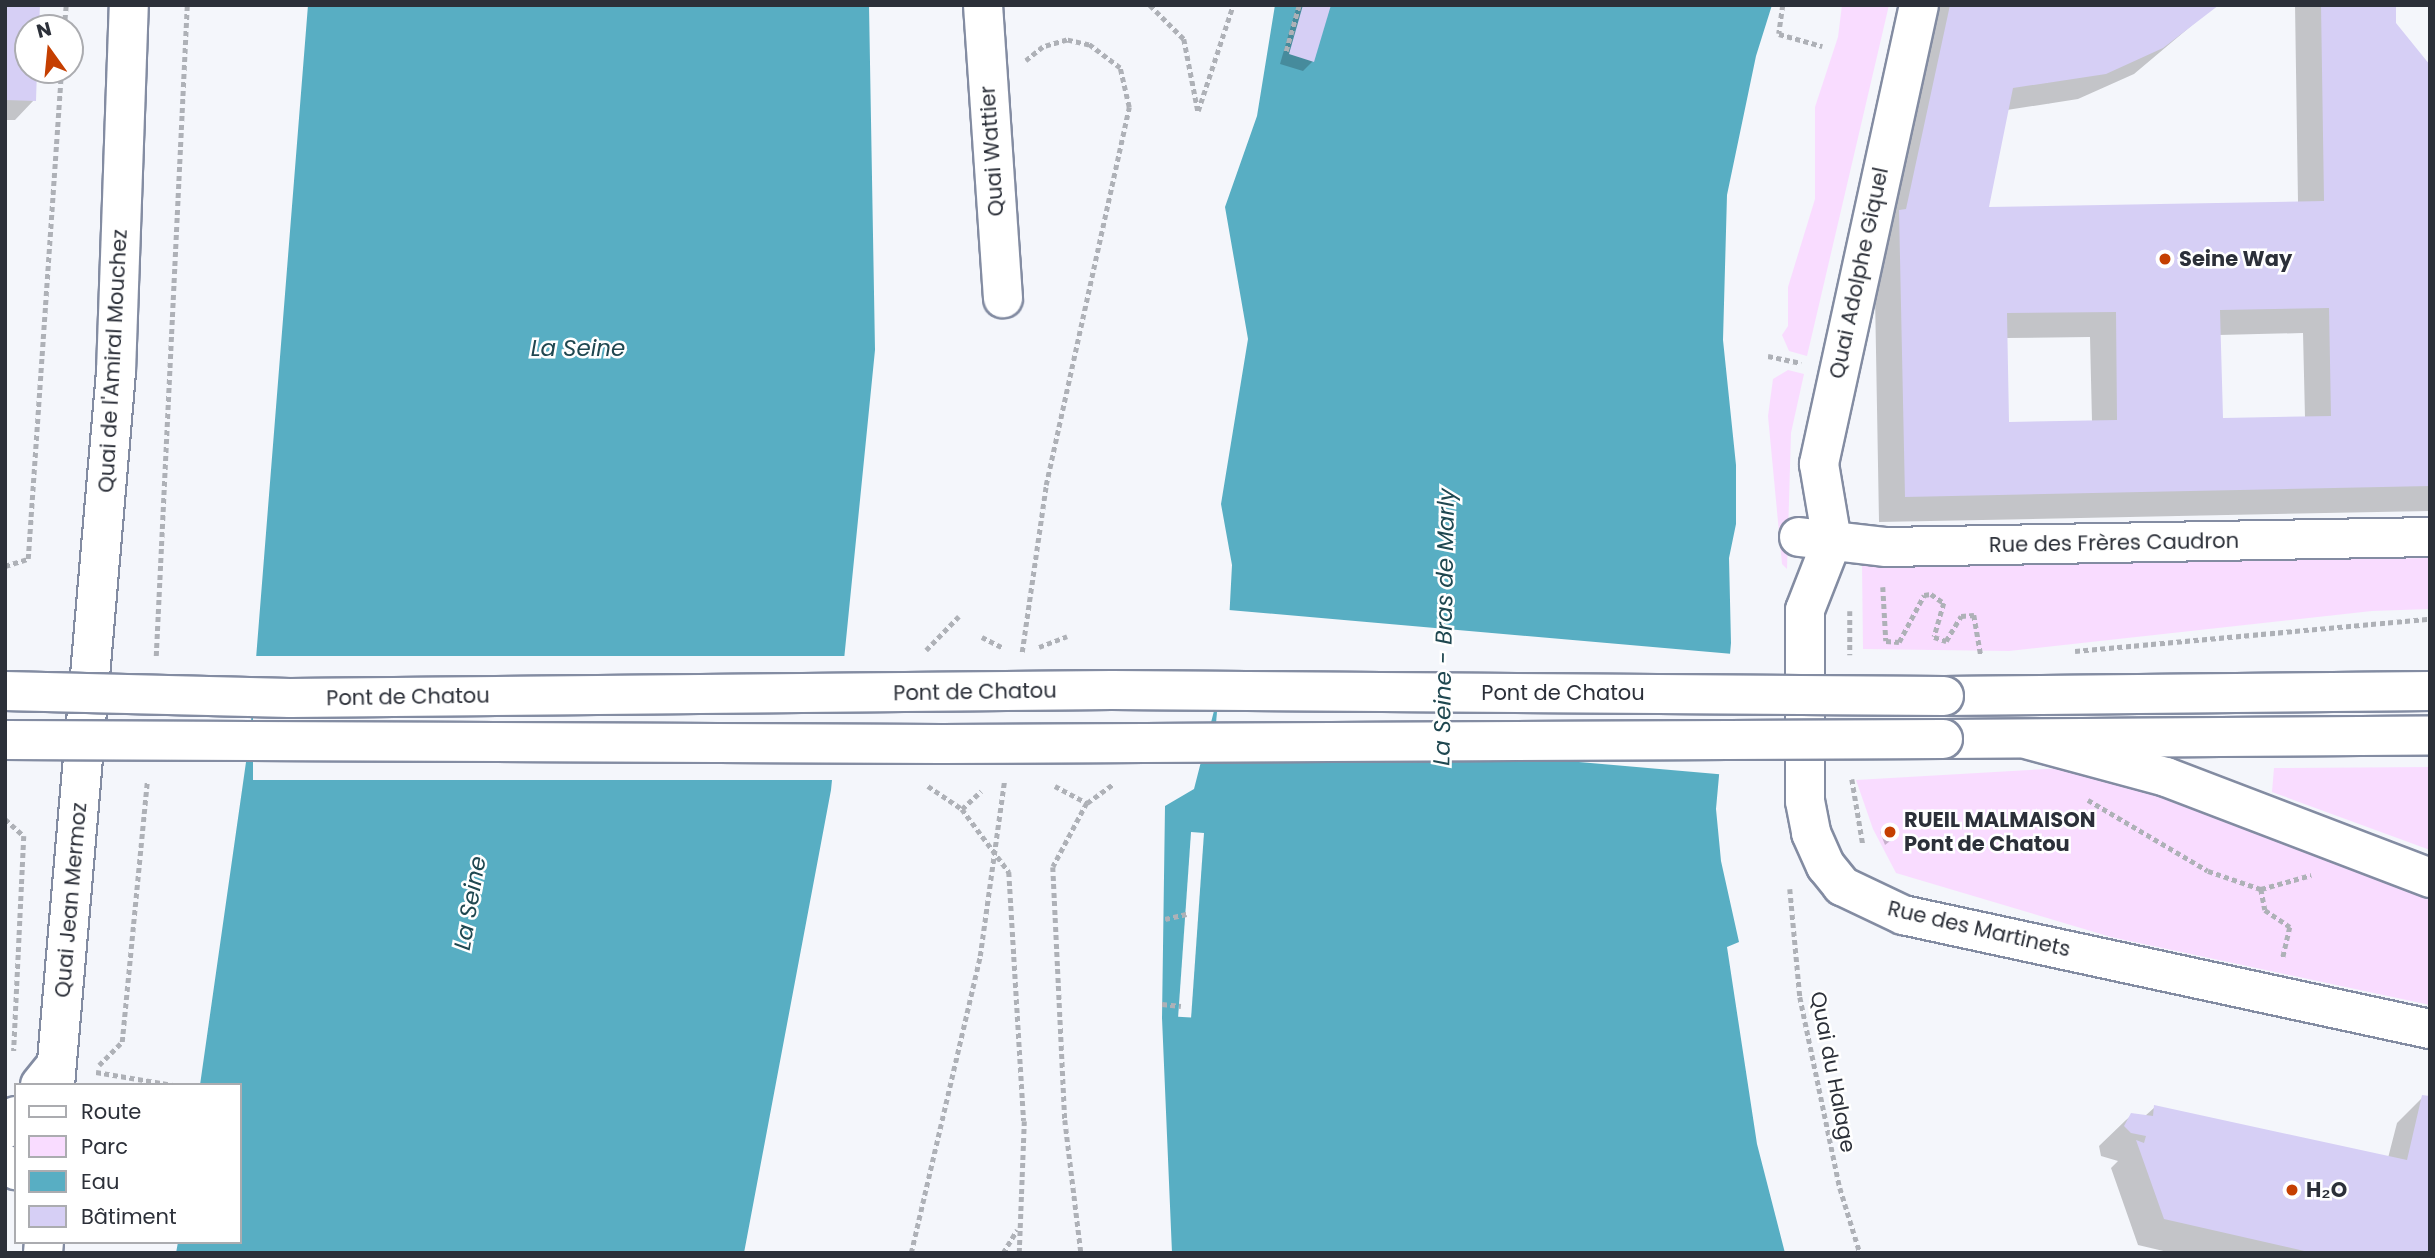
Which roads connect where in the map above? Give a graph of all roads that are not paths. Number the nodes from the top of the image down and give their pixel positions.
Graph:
1 (130, 5) edge
2 (983, 5) edge
3 (1919, 5) edge
4 (1003, 298) dead end
5 (2430, 537) edge
6 (1815, 539) junction
7 (5, 691) edge
8 (2430, 691) edge
9 (87, 716) joint
10 (2430, 736) edge
11 (5, 740) edge
12 (2029, 740) junction
13 (2430, 878) edge
14 (2430, 1029) edge
15 (41, 1073) edge

1 - 9 main road, Quai de l'Amiral Mouchez
2 - 4 main road, Quai Wattier
3 - 6 main road, Quai Adolphe Giquel
5 - 6 main road, Rue des Frères Caudron
6 - 14 main road, Rue des Martinets
7 - 8 main road, Pont de Chatou, bridge
9 - 15 main road, Quai Jean Mermoz
10 - 12 main road
11 - 12 main road, Pont de Chatou, bridge
12 - 13 main road

